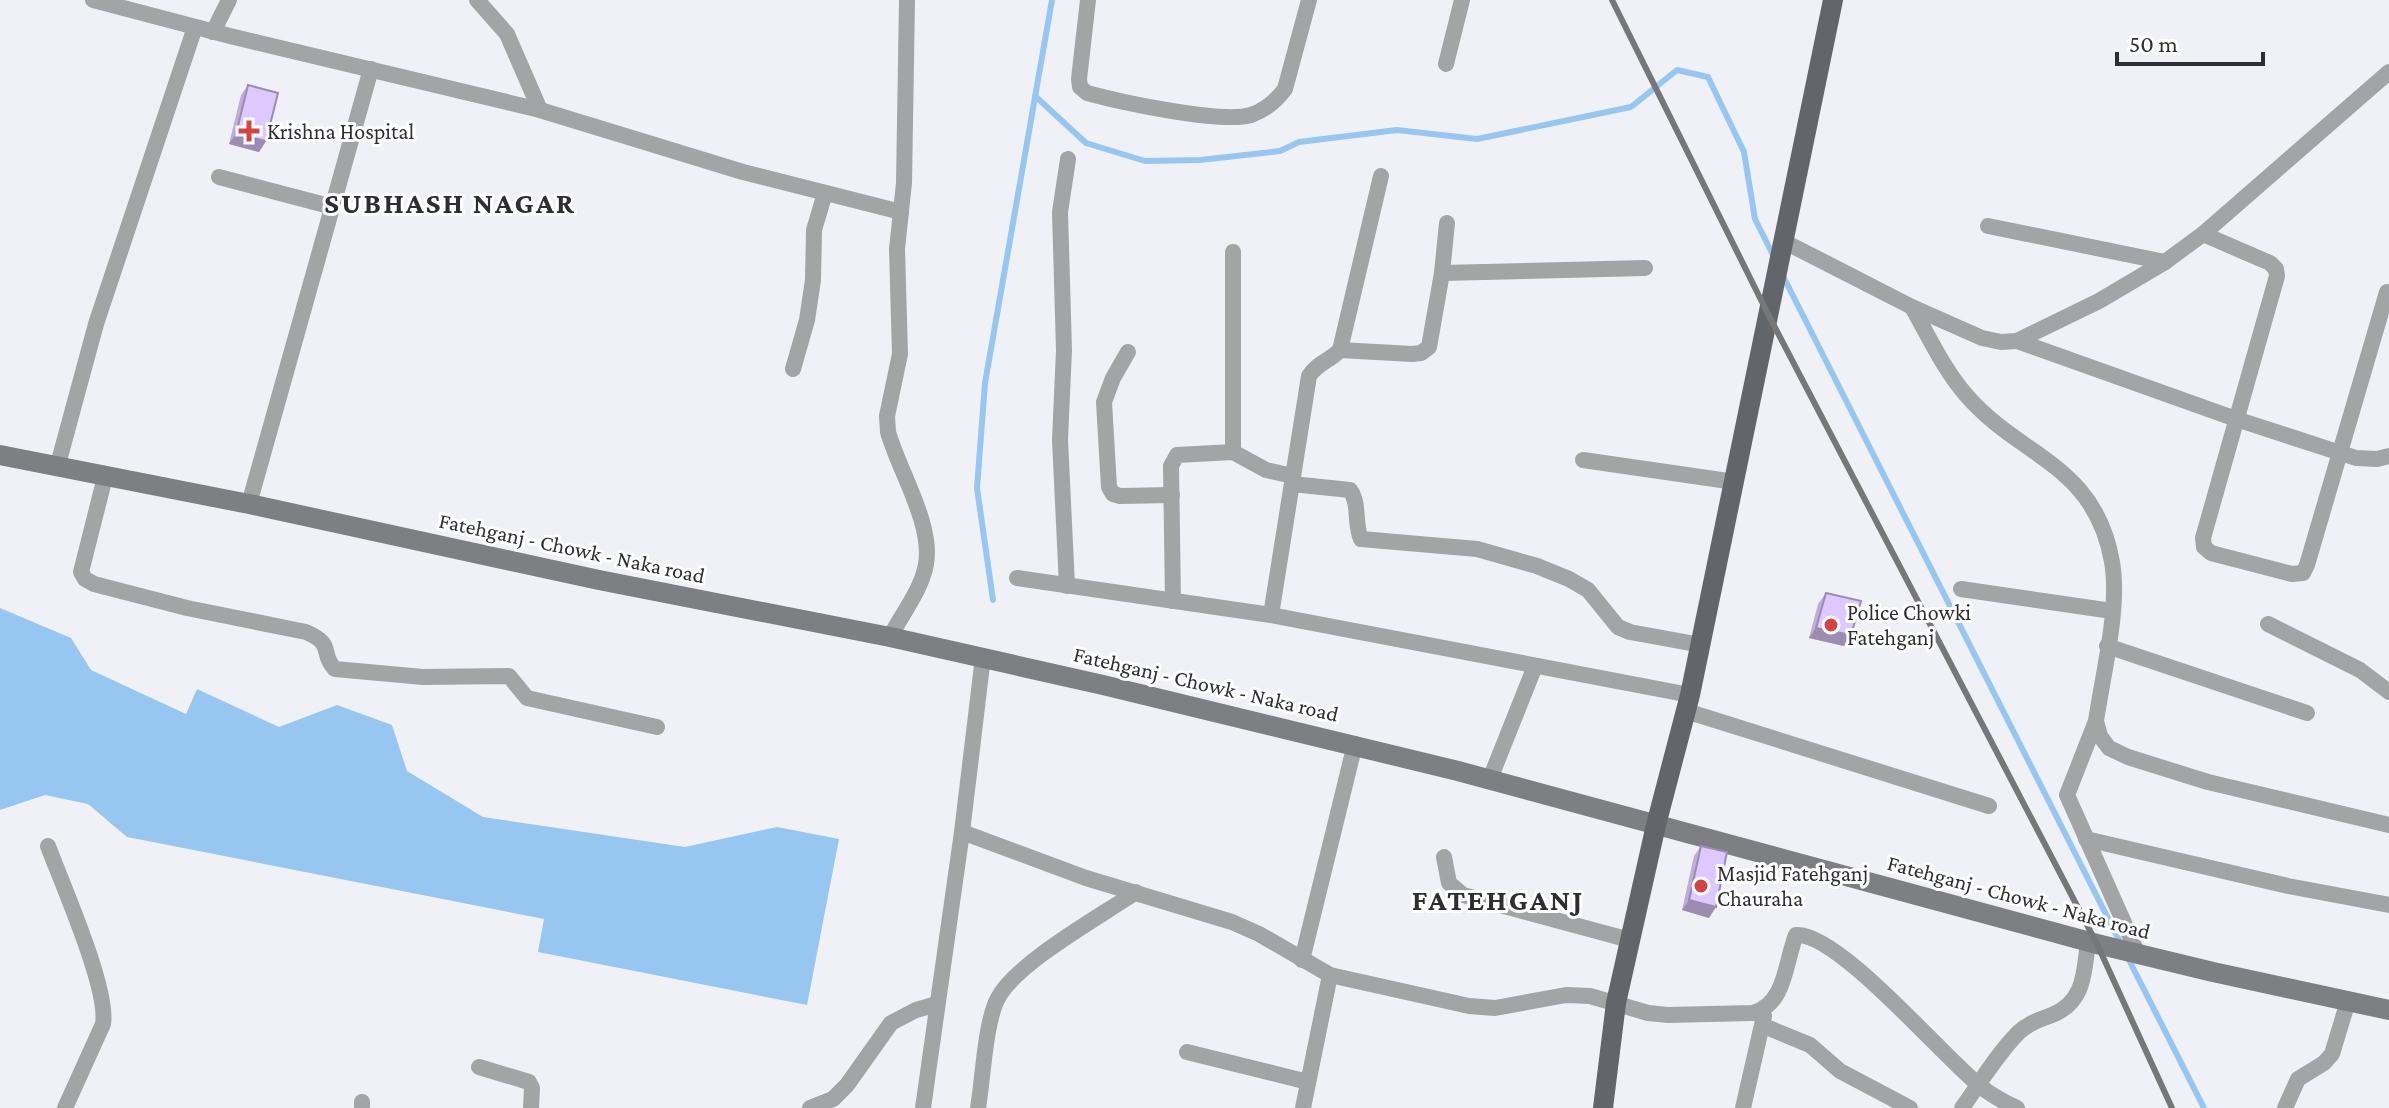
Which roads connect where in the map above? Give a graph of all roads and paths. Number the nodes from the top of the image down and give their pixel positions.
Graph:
1 (93, 0) edge
2 (229, 0) edge
3 (477, 0) edge
4 (907, 0) edge
5 (1088, 0) edge
6 (1309, 0) edge
7 (1462, 0) edge
8 (1833, 0) edge
9 (195, 27) junction
10 (213, 32) junction
11 (1446, 64) dead end
12 (371, 69) junction
13 (2389, 72) edge
14 (540, 110) junction
15 (1068, 159) dead end
16 (1381, 176) dead end
17 (219, 177) dead end
18 (825, 193) junction
19 (333, 207) junction
20 (901, 212) junction
21 (1447, 223) dead end
22 (1988, 226) dead end
23 (2203, 234) junction
24 (1782, 248) junction
25 (1233, 252) dead end
26 (2165, 262) junction
27 (1645, 268) dead end
28 (1442, 273) junction
29 (2387, 292) dead end
30 (1912, 307) junction
31 (2017, 341) junction
32 (1340, 350) junction
33 (1128, 352) dead end
34 (793, 369) dead end
35 (2236, 419) junction
36 (1233, 452) junction
37 (2341, 453) junction
38 (0, 455) edge
39 (2389, 456) edge
40 (1583, 460) dead end
41 (57, 468) junction
42 (105, 477) junction
43 (1293, 480) junction
44 (1735, 482) junction
45 (1172, 495) junction
46 (249, 504) junction
47 (1017, 578) dead end
48 (1067, 586) junction
49 (1961, 589) dead end
50 (1173, 601) junction
51 (2112, 611) junction
52 (1271, 615) junction
53 (2268, 624) dead end
54 (890, 637) junction
55 (1701, 645) junction
56 (2107, 646) junction
57 (983, 657) junction
58 (1535, 666) junction
59 (2389, 692) edge
60 (1688, 703) junction
61 (2307, 713) dead end
62 (2096, 721) junction
63 (657, 727) dead end
64 (1355, 744) junction
65 (1490, 779) junction
66 (1989, 806) dead end
67 (1656, 825) junction
68 (2389, 825) edge
69 (962, 832) junction
70 (2086, 839) junction
71 (48, 846) dead end
72 (1444, 857) dead end
73 (1136, 892) junction
74 (2389, 905) edge
75 (1630, 940) junction
76 (2088, 942) junction
77 (2138, 954) junction
78 (1302, 960) junction
79 (1330, 975) junction
80 (2348, 1001) junction
81 (1616, 1003) junction
82 (937, 1004) junction
83 (2389, 1010) edge
84 (1764, 1018) junction
85 (1187, 1052) dead end
86 (479, 1067) dead end
87 (1308, 1082) junction
88 (1979, 1085) junction
89 (837, 1103) edge
90 (65, 1108) edge
91 (531, 1108) edge
92 (810, 1108) edge
93 (923, 1108) edge
94 (978, 1108) edge
95 (1303, 1108) edge
96 (1603, 1108) edge
97 (1743, 1108) edge
98 (1910, 1108) edge
99 (1962, 1108) edge
100 (2017, 1108) edge
101 (2285, 1108) edge

1 - 9 street
2 - 10 street
3 - 14 street
4 - 20 street
5 - 6 street
7 - 11 street
8 - 24 main road
9 - 10 street
9 - 41 street
10 - 12 street
12 - 14 street
12 - 19 street
13 - 23 street
14 - 18 street
15 - 48 street
16 - 32 street
17 - 19 street
18 - 20 street
18 - 34 street
19 - 46 street
20 - 54 street
21 - 28 street
22 - 26 street
23 - 26 street
23 - 35 street
24 - 30 street
24 - 44 main road
25 - 36 street
26 - 31 street
27 - 28 street
28 - 32 street
29 - 37 street
30 - 31 street
30 - 51 street
31 - 35 street
32 - 43 street
33 - 45 street
35 - 37 street
35 - 37 street
36 - 43 street
36 - 45 street
37 - 39 street
38 - 41 street, Fatehganj - Chowk - Naka road
40 - 44 street
41 - 42 street, Fatehganj - Chowk - Naka road
42 - 46 street, Fatehganj - Chowk - Naka road
42 - 63 street
43 - 52 street
43 - 55 street
44 - 55 main road
45 - 50 street
46 - 54 street, Fatehganj - Chowk - Naka road
47 - 48 street
48 - 50 street
49 - 51 street
50 - 52 street
51 - 56 street
52 - 58 street
53 - 59 street
54 - 57 street, Fatehganj - Chowk - Naka road
55 - 60 main road
56 - 61 street
56 - 62 street
57 - 64 street, Fatehganj - Chowk - Naka road
57 - 69 street
58 - 60 street
58 - 65 street
60 - 66 street
60 - 67 main road
62 - 68 street
62 - 70 street
64 - 65 street, Fatehganj - Chowk - Naka road
64 - 78 street
65 - 67 street, Fatehganj - Chowk - Naka road
67 - 75 main road
67 - 76 street, Fatehganj - Chowk - Naka road
69 - 73 street
69 - 82 street
70 - 74 street
70 - 77 street
71 - 90 street
72 - 75 street
73 - 78 street
73 - 94 street
75 - 81 main road
76 - 77 street, Fatehganj - Chowk - Naka road
76 - 88 street
77 - 80 street, Fatehganj - Chowk - Naka road
78 - 79 street
79 - 81 street
79 - 87 street
80 - 83 street, Fatehganj - Chowk - Naka road
80 - 101 street
81 - 84 street
81 - 96 main road
82 - 89 street
82 - 93 street
84 - 88 street
84 - 97 street
84 - 98 street
85 - 87 street
86 - 91 street
87 - 95 street
88 - 99 street
88 - 100 street
89 - 92 street

